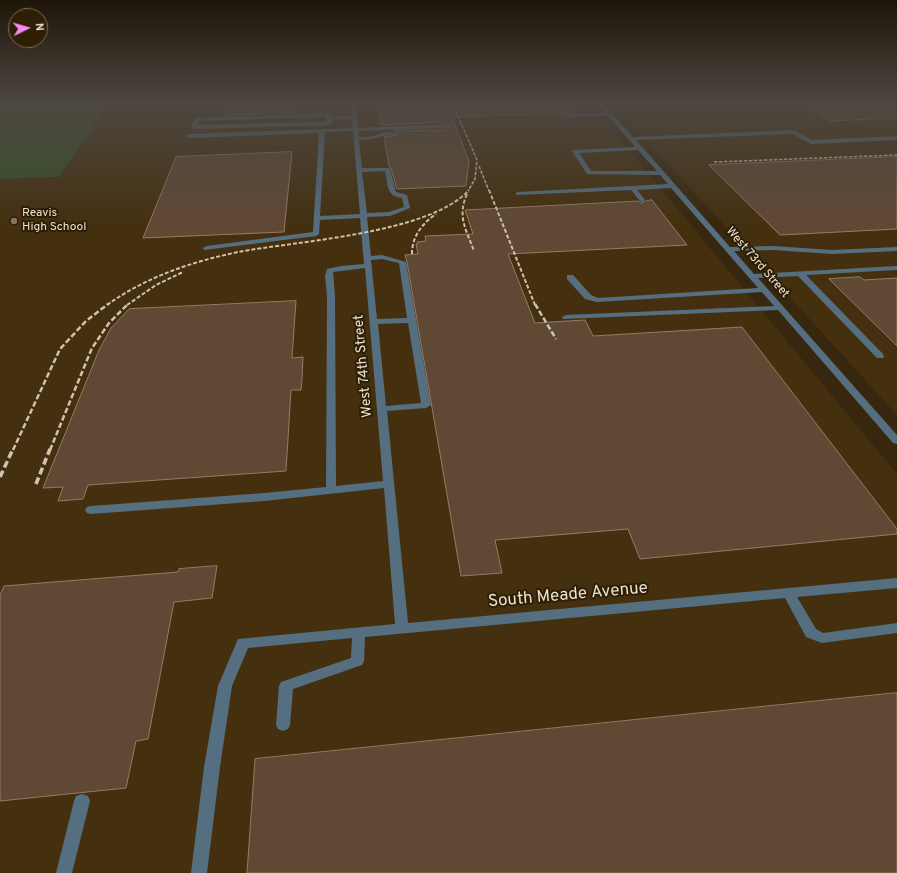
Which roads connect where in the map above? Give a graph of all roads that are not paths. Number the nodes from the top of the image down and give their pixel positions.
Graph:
1 (321, 143) edge
2 (357, 143) edge
3 (635, 143) edge
4 (640, 148) junction
5 (360, 170) junction
6 (661, 173) junction
7 (673, 186) junction
8 (633, 188) junction
9 (518, 194) dead end
10 (642, 200) dead end
11 (364, 215) junction
12 (317, 218) junction
13 (207, 248) dead end
14 (729, 249) junction
15 (897, 249) edge
16 (368, 262) junction
17 (897, 268) edge
18 (801, 274) junction
19 (753, 276) junction
20 (570, 277) dead end
21 (765, 290) junction
22 (780, 308) junction
23 (566, 317) dead end
24 (412, 320) junction
25 (374, 322) junction
26 (880, 356) dead end
27 (382, 409) junction
28 (897, 441) edge
29 (389, 484) junction
30 (332, 490) junction
31 (91, 510) dead end
32 (896, 585) edge
33 (789, 593) junction
34 (402, 628) junction
35 (897, 628) edge
36 (359, 632) junction
37 (283, 725) dead end
38 (82, 801) dead end
39 (64, 873) edge
40 (199, 873) edge

1 - 12 street
2 - 5 street, West 74th Street
3 - 4 street, West 73rd Street
4 - 6 street, West 73rd Street
4 - 6 street
5 - 11 street, West 74th Street
5 - 11 street
6 - 7 street, West 73rd Street
7 - 8 street
7 - 14 street, West 73rd Street
8 - 9 street
8 - 10 street
11 - 12 street
11 - 16 street, West 74th Street
12 - 13 street
14 - 15 street
14 - 19 street, West 73rd Street
16 - 24 street
16 - 25 street, West 74th Street
16 - 30 street
17 - 18 street
18 - 19 street
18 - 26 street
19 - 21 street, West 73rd Street
20 - 21 street
21 - 22 street, West 73rd Street
22 - 23 street
22 - 28 street, West 73rd Street
24 - 25 street
24 - 27 street
25 - 27 street, West 74th Street
27 - 29 street, West 74th Street
29 - 30 street
29 - 34 street, West 74th Street
30 - 31 street
32 - 33 street, South Meade Avenue
33 - 34 street, South Meade Avenue
33 - 35 street
34 - 36 street, South Meade Avenue
36 - 37 street
36 - 40 street, South Meade Avenue
38 - 39 street

